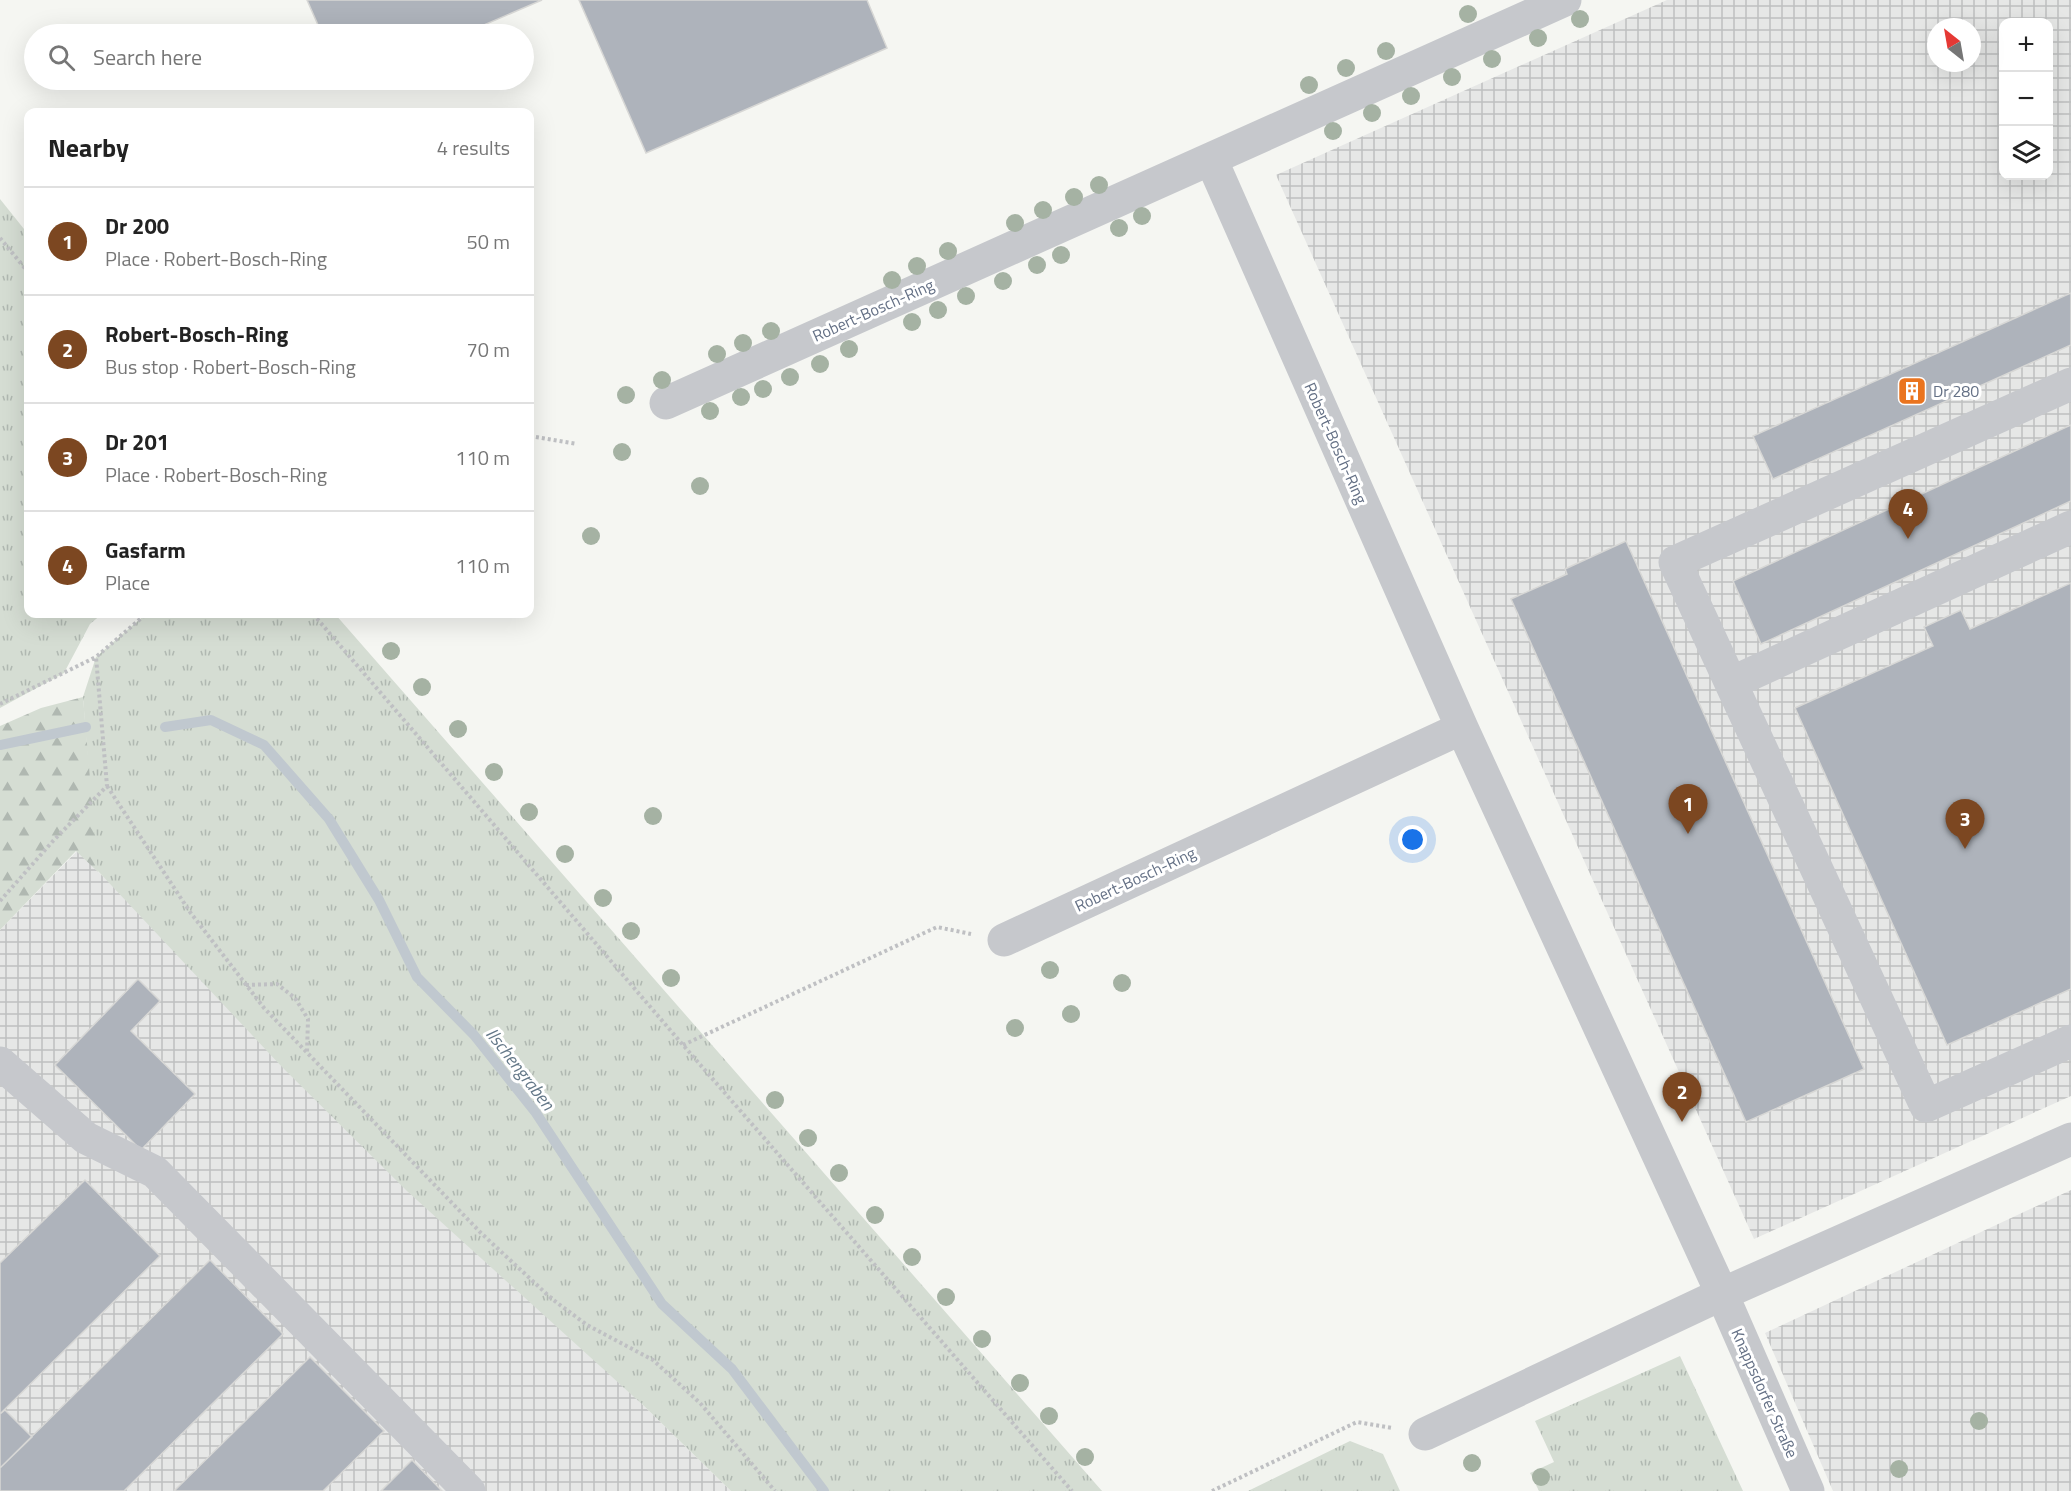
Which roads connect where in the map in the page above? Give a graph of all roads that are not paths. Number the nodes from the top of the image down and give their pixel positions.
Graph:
1 (1565, 0) edge
2 (1211, 159) junction
3 (2071, 384) edge
4 (666, 403) dead end
5 (2071, 527) edge
6 (1731, 683) junction
7 (1462, 728) junction
8 (1004, 940) road end
9 (2071, 1041) edge
10 (0, 1062) edge
11 (2071, 1139) edge
12 (1722, 1294) junction
13 (1425, 1434) road end
14 (469, 1491) edge
15 (1808, 1491) edge

1 - 2 street, Robert-Bosch-Ring
2 - 4 street, Robert-Bosch-Ring
2 - 7 street, Robert-Bosch-Ring
3 - 6 street
5 - 6 street
6 - 9 street
7 - 8 street, Robert-Bosch-Ring
7 - 12 street, Robert-Bosch-Ring
10 - 14 street
11 - 12 street
12 - 13 street
12 - 15 street, Knappsdorfer Straße

